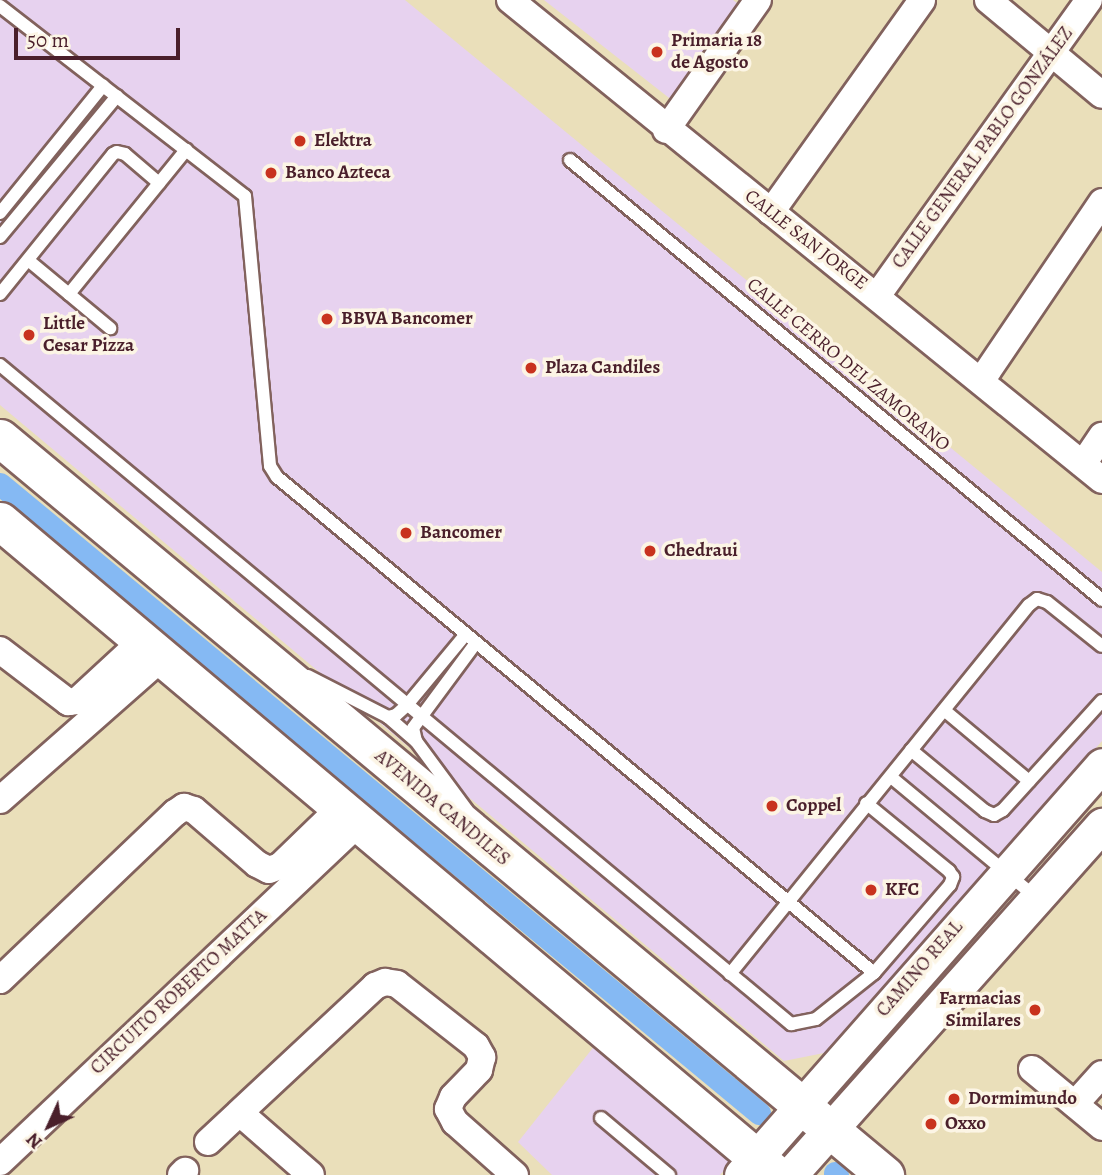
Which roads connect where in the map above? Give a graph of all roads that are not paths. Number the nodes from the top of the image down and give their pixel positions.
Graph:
1 (510, 0) edge
2 (758, 0) edge
3 (922, 0) edge
4 (988, 0) edge
5 (1089, 0) edge
6 (0, 6) edge
7 (1052, 53) junction
8 (103, 86) junction
9 (1102, 95) edge
10 (117, 96) junction
11 (666, 130) junction
12 (186, 150) junction
13 (570, 160) dead end
14 (159, 183) junction
15 (1102, 202) edge
16 (771, 212) junction
17 (0, 213) edge
18 (0, 237) edge
19 (28, 260) junction
20 (0, 294) edge
21 (69, 294) junction
22 (877, 296) junction
23 (110, 328) dead end
24 (0, 365) edge
25 (981, 381) junction
26 (1102, 436) edge
27 (0, 438) edge
28 (1092, 472) edge
29 (0, 521) edge
30 (1102, 600) edge
31 (466, 634) junction
32 (476, 643) junction
33 (1102, 646) edge
34 (152, 649) junction
35 (0, 650) edge
36 (254, 650) junction
37 (1102, 701) edge
38 (407, 705) junction
39 (943, 710) junction
40 (420, 716) junction
41 (388, 717) junction
42 (416, 741) junction
43 (911, 750) junction
44 (1102, 765) edge
45 (891, 777) junction
46 (1029, 781) junction
47 (0, 800) edge
48 (866, 803) junction
49 (349, 815) junction
50 (1102, 825) edge
51 (483, 842) junction
52 (1007, 872) junction
53 (1037, 898) junction
54 (788, 902) junction
55 (874, 973) junction
56 (730, 974) junction
57 (0, 980) edge
58 (676, 981) dead end
59 (690, 1015) junction
60 (1032, 1069) dead end
61 (1102, 1074) edge
62 (1075, 1104) junction
63 (801, 1105) junction
64 (240, 1113) junction
65 (601, 1118) dead end
66 (1102, 1126) edge
67 (830, 1130) junction
68 (208, 1142) dead end
69 (0, 1162) edge
70 (758, 1169) edge
71 (311, 1175) edge
72 (515, 1175) edge
73 (669, 1175) edge
74 (790, 1175) edge
75 (885, 1175) edge

1 - 11 street, CALLE SAN JORGE
2 - 11 street
3 - 16 street
4 - 7 street
5 - 7 street, CALLE GENERAL PABLO GONZÁLEZ
6 - 8 lane
7 - 9 street
7 - 22 street, CALLE GENERAL PABLO GONZÁLEZ
8 - 10 lane
8 - 17 lane
10 - 12 lane
10 - 18 lane
11 - 16 street, CALLE SAN JORGE
12 - 14 lane
12 - 31 lane
13 - 30 lane, CALLE CERRO DEL ZAMORANO
14 - 19 lane
14 - 21 lane
15 - 25 street
16 - 22 street, CALLE SAN JORGE
19 - 20 lane
19 - 21 lane
21 - 23 lane
22 - 25 street, CALLE SAN JORGE
24 - 38 lane
25 - 28 street, CALLE SAN JORGE
26 - 28 street
27 - 36 main road, AVENIDA CANDILES
29 - 34 main road
31 - 32 lane
31 - 38 lane
32 - 40 lane
32 - 54 lane
33 - 39 lane
34 - 35 street
34 - 47 street
34 - 49 main road
36 - 41 lane
36 - 51 main road, AVENIDA CANDILES
37 - 46 lane
38 - 40 lane
38 - 41 lane
39 - 43 lane
39 - 46 lane
40 - 42 lane
40 - 56 lane
41 - 42 lane
42 - 51 lane
43 - 45 lane
43 - 46 lane
44 - 52 street, CAMINO REAL
45 - 48 lane
45 - 52 lane
48 - 54 lane
48 - 55 lane
49 - 57 street
49 - 69 street, CIRCUITO ROBERTO MATTA
49 - 70 main road
50 - 53 street, CAMINO REAL
51 - 59 main road, AVENIDA CANDILES
52 - 53 lane
52 - 63 street, CAMINO REAL
53 - 67 street, CAMINO REAL
54 - 55 lane
54 - 56 lane
55 - 56 lane
58 - 59 lane
59 - 63 main road, AVENIDA CANDILES
60 - 62 street
61 - 62 street
62 - 66 street
63 - 67 main road, AVENIDA CANDILES
63 - 70 street, CAMINO REAL
64 - 68 street
64 - 71 street
64 - 72 street
65 - 73 lane
67 - 74 street, CAMINO REAL
67 - 75 main road, AVENIDA CANDILES

